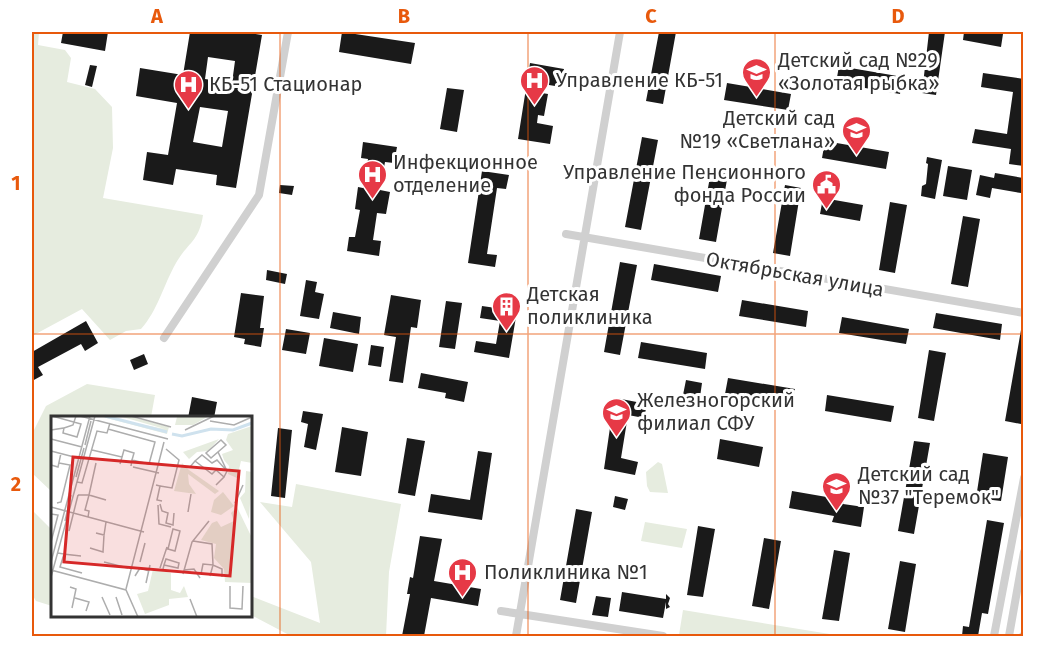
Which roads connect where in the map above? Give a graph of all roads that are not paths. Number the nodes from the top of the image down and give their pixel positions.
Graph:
1 (288, 32) edge
2 (620, 32) edge
3 (566, 234) dead end
4 (585, 237) junction
5 (1023, 313) edge
6 (165, 338) dead end
7 (1023, 478) edge
8 (1023, 552) edge
9 (501, 611) dead end
10 (519, 614) junction
11 (516, 636) edge
12 (663, 636) edge
13 (994, 636) edge
14 (1009, 636) edge

1 - 6 street
2 - 4 street
3 - 4 street, Октябрьская улица
4 - 5 street, Октябрьская улица
4 - 10 street
7 - 13 street
8 - 14 street
9 - 10 street
10 - 11 street
10 - 12 street

